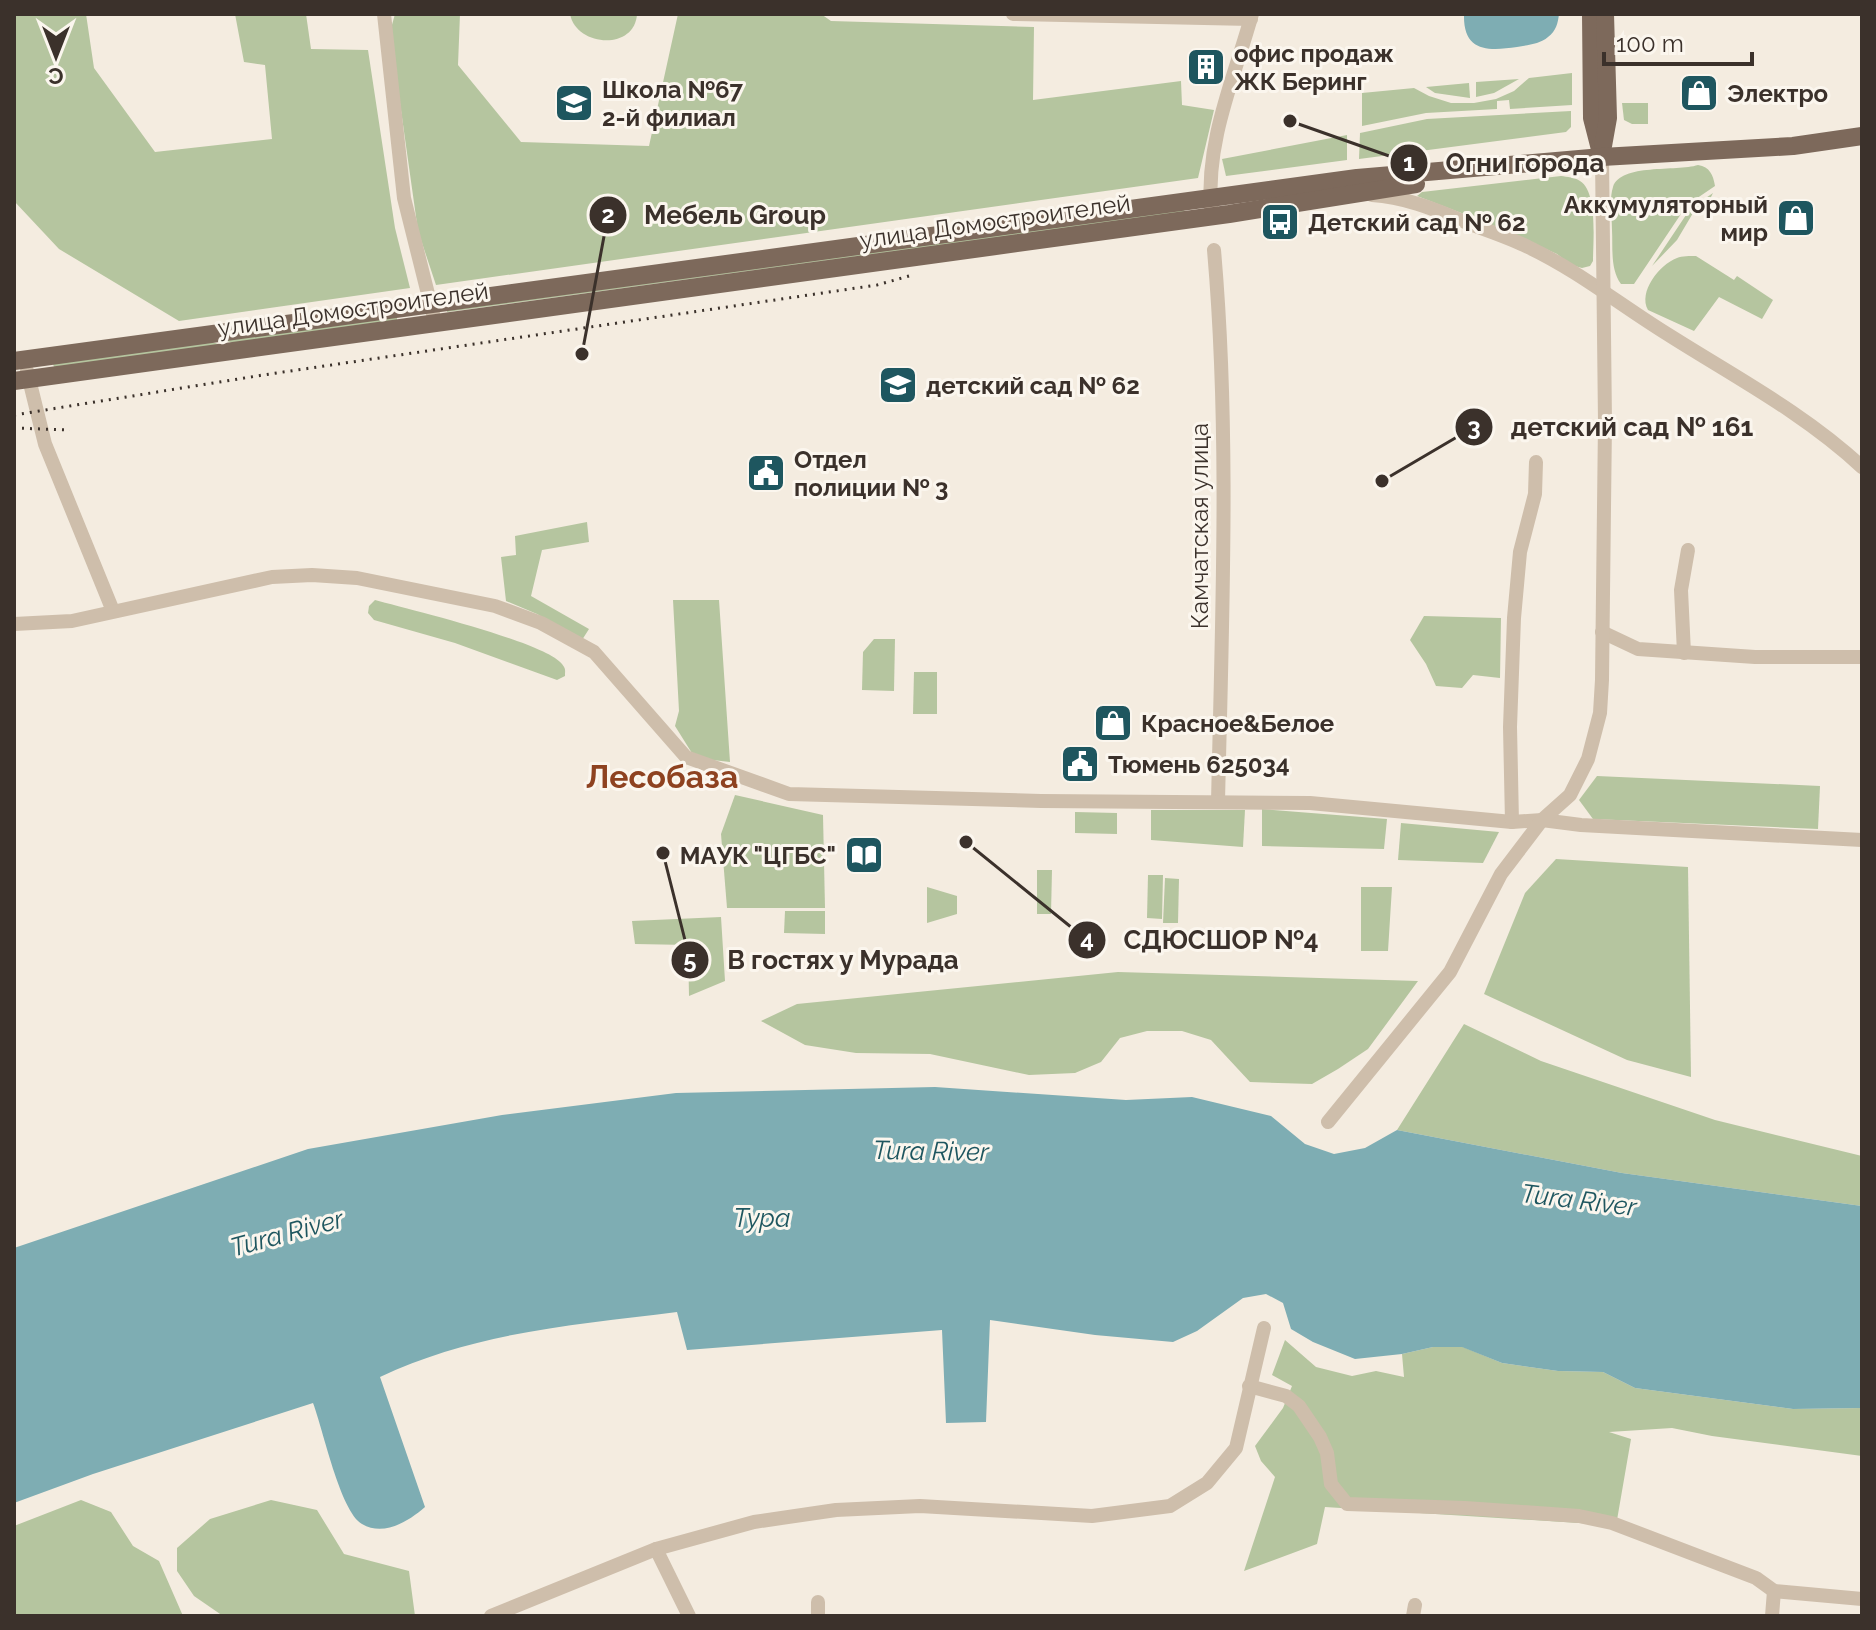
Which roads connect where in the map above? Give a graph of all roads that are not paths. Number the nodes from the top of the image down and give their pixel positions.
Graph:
1 (384, 14) edge
2 (1013, 14) edge
3 (1591, 14) edge
4 (1605, 14) edge
5 (1252, 17) edge
6 (1862, 136) edge
7 (1602, 157) junction
8 (1506, 167) junction
9 (1360, 194) junction
10 (1211, 207) junction
11 (1214, 250) dead end
12 (1605, 294) junction
13 (430, 304) junction
14 (435, 322) junction
15 (20, 360) edge
16 (21, 380) edge
17 (1536, 462) dead end
18 (1862, 467) edge
19 (1688, 550) dead end
20 (113, 611) junction
21 (14, 624) edge
22 (1602, 632) junction
23 (1684, 653) junction
24 (1862, 657) edge
25 (1218, 802) junction
26 (1542, 820) junction
27 (1512, 822) junction
28 (1862, 840) edge
29 (1328, 1122) dead end
30 (1264, 1328) dead end
31 (1249, 1386) junction
32 (656, 1549) junction
33 (1774, 1591) junction
34 (1862, 1599) edge
35 (491, 1616) edge
36 (689, 1616) edge
37 (1772, 1616) edge

1 - 13 street
2 - 5 street
3 - 7 main road
4 - 7 main road
5 - 10 street
6 - 7 main road, улица Домостроителей
7 - 8 main road, улица Домостроителей
7 - 12 street
8 - 9 main road, улица Домостроителей
8 - 10 main road, улица Домостроителей
9 - 10 main road, улица Домостроителей
9 - 12 street
10 - 13 main road, улица Домостроителей
10 - 14 main road, улица Домостроителей
11 - 25 street, Камчатская улица
12 - 18 street
12 - 22 street
13 - 14 street
13 - 15 main road, улица Домостроителей
14 - 16 main road, улица Домостроителей
15 - 16 street
16 - 20 street
17 - 27 street
19 - 23 street
20 - 21 street
20 - 25 street
22 - 23 street
22 - 26 street
23 - 24 street
25 - 27 street
26 - 27 street
26 - 28 street
26 - 29 street
30 - 31 street
31 - 32 street
31 - 33 street
32 - 35 street
32 - 36 street
33 - 34 street
33 - 37 street

